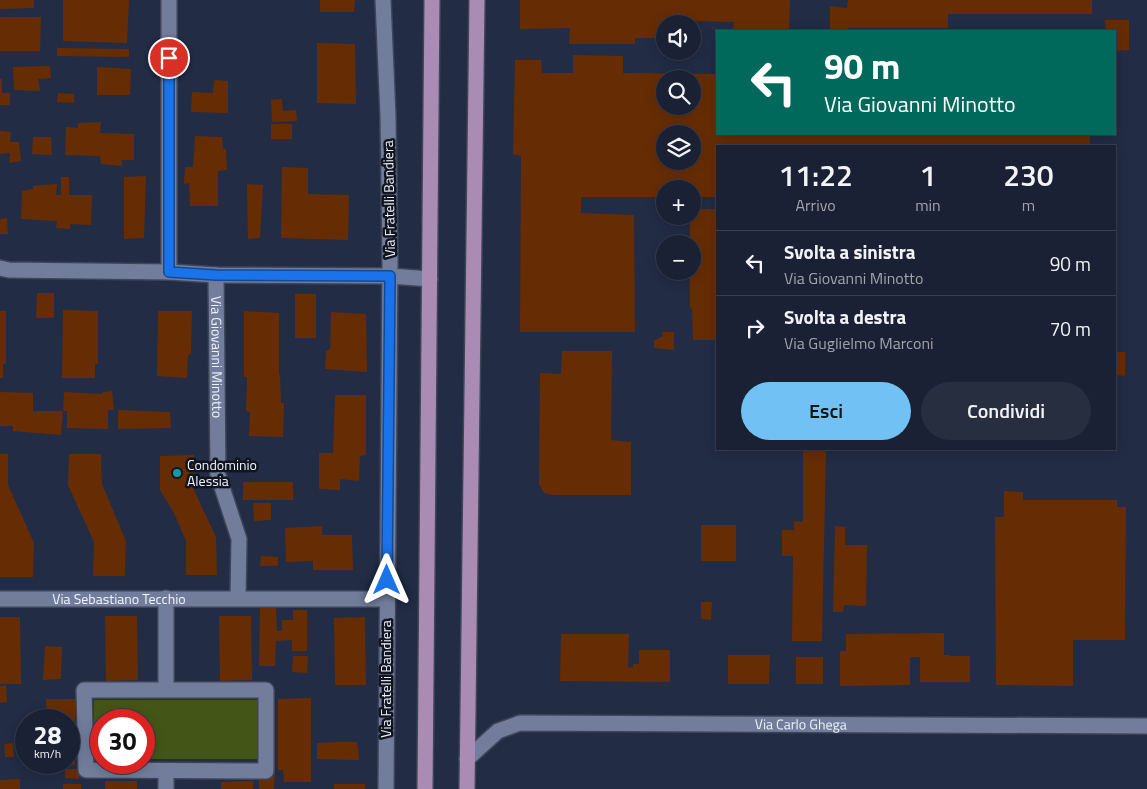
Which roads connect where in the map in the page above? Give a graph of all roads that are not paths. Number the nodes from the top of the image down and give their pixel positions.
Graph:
1 (169, 0) edge
2 (383, 0) edge
3 (432, 0) edge
4 (477, 0) edge
5 (3, 270) edge
6 (169, 272) junction
7 (216, 275) junction
8 (390, 276) junction
9 (430, 279) junction
10 (166, 598) junction
11 (238, 598) junction
12 (0, 599) edge
13 (386, 600) junction
14 (166, 690) junction
15 (1147, 726) edge
16 (467, 759) junction
17 (166, 771) junction
18 (166, 789) edge
19 (386, 789) edge
20 (425, 789) edge
21 (467, 789) edge

1 - 6 street
2 - 8 street, Via Fratelli Bandiera
3 - 9 main road
4 - 16 main road
5 - 6 street
6 - 7 street
7 - 8 street
7 - 11 street, Via Giovanni Minotto
8 - 9 street
8 - 13 street, Via Fratelli Bandiera
9 - 20 main road
10 - 11 street, Via Sebastiano Tecchio
10 - 12 street, Via Sebastiano Tecchio
10 - 14 street
11 - 13 street, Via Sebastiano Tecchio
13 - 19 street, Via Fratelli Bandiera
14 - 17 street
14 - 17 street
15 - 16 street, Via Carlo Ghega
16 - 21 main road
17 - 18 street

